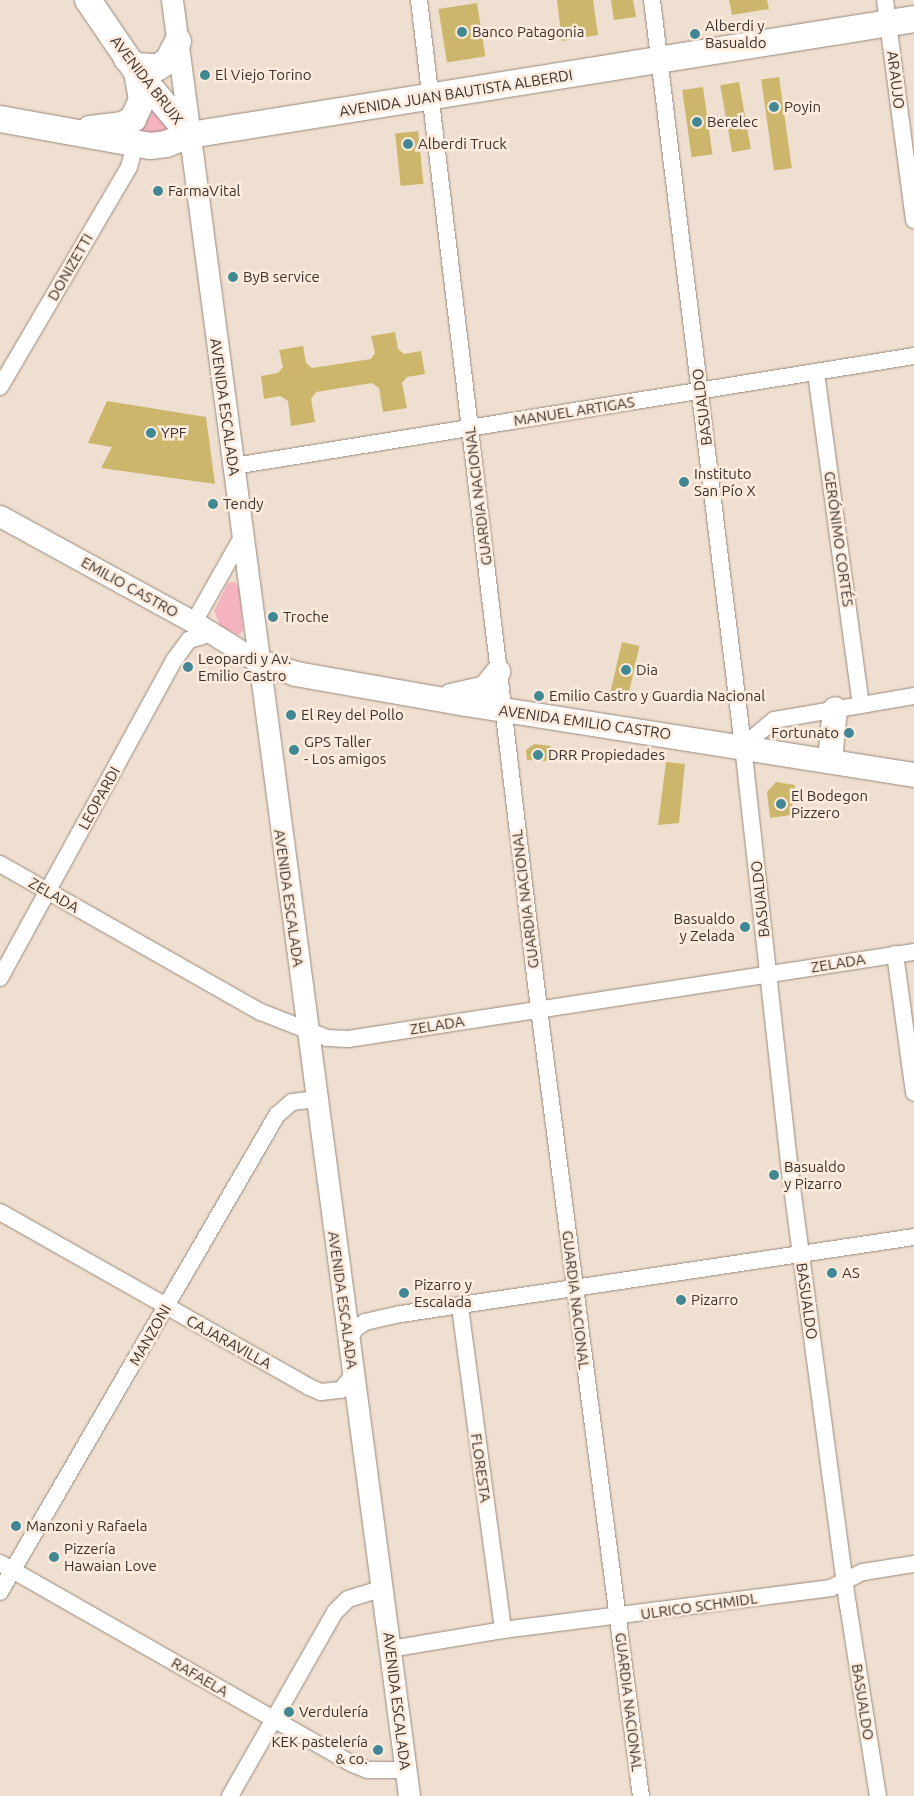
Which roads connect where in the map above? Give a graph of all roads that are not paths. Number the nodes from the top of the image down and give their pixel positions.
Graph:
1 (88, 0) edge
2 (172, 0) edge
3 (419, 0) edge
4 (652, 0) edge
5 (887, 12) edge
6 (914, 19) edge
7 (178, 41) junction
8 (660, 60) junction
9 (132, 65) junction
10 (433, 96) junction
11 (0, 119) edge
12 (74, 130) junction
13 (190, 134) junction
14 (135, 145) junction
15 (914, 220) edge
16 (914, 356) edge
17 (816, 373) junction
18 (0, 387) edge
19 (700, 390) junction
20 (470, 428) junction
21 (234, 466) junction
22 (0, 516) edge
23 (241, 539) junction
24 (203, 627) junction
25 (258, 661) junction
26 (498, 672) junction
27 (914, 696) edge
28 (432, 698) junction
29 (862, 705) junction
30 (503, 710) junction
31 (835, 710) junction
32 (743, 746) junction
33 (830, 760) junction
34 (914, 775) edge
35 (0, 864) edge
36 (48, 891) junction
37 (914, 952) edge
38 (895, 954) junction
39 (768, 973) junction
40 (0, 978) edge
41 (539, 1009) junction
42 (308, 1032) junction
43 (914, 1093) edge
44 (316, 1099) junction
45 (0, 1212) edge
46 (914, 1237) edge
47 (800, 1253) junction
48 (574, 1287) junction
49 (166, 1306) junction
50 (460, 1306) junction
51 (347, 1343) junction
52 (353, 1374) junction
53 (914, 1564) edge
54 (6, 1567) edge
55 (845, 1581) junction
56 (383, 1588) junction
57 (0, 1592) edge
58 (618, 1617) junction
59 (503, 1630) junction
60 (390, 1649) junction
61 (275, 1719) junction
62 (406, 1770) junction
63 (230, 1796) edge
64 (409, 1796) edge
65 (640, 1796) edge
66 (878, 1796) edge

1 - 9 main road, AVENIDA BRUIX
2 - 7 street, AVENIDA ESCALADA
3 - 10 street, GUARDIA NACIONAL
4 - 8 street, BASUALDO
5 - 6 main road, AVENIDA JUAN BAUTISTA ALBERDI
5 - 8 main road, AVENIDA JUAN BAUTISTA ALBERDI
5 - 15 street, ARAUJO
7 - 9 main road
7 - 13 street, AVENIDA ESCALADA
8 - 10 main road, AVENIDA JUAN BAUTISTA ALBERDI
8 - 19 street, BASUALDO
9 - 12 main road
9 - 13 main road, AVENIDA BRUIX
10 - 13 main road, AVENIDA JUAN BAUTISTA ALBERDI
10 - 20 street, GUARDIA NACIONAL
11 - 12 main road, AVENIDA JUAN BAUTISTA ALBERDI
12 - 14 main road, AVENIDA JUAN BAUTISTA ALBERDI
13 - 14 main road, AVENIDA JUAN BAUTISTA ALBERDI
13 - 21 street, AVENIDA ESCALADA
14 - 18 street, DONIZETTI
16 - 17 street, MANUEL ARTIGAS
17 - 19 street, MANUEL ARTIGAS
17 - 29 street, GERÓNIMO CORTÉS
19 - 20 street, MANUEL ARTIGAS
19 - 32 street, BASUALDO
20 - 21 street, MANUEL ARTIGAS
20 - 26 street, GUARDIA NACIONAL
21 - 23 street, AVENIDA ESCALADA
22 - 24 street, EMILIO CASTRO
23 - 24 street
23 - 25 street, AVENIDA ESCALADA
24 - 25 street, EMILIO CASTRO
24 - 36 street, LEOPARDI
25 - 28 main road, AVENIDA EMILIO CASTRO
25 - 42 street, AVENIDA ESCALADA
26 - 28 main road
26 - 30 street, GUARDIA NACIONAL
27 - 29 street
28 - 30 main road, AVENIDA EMILIO CASTRO
29 - 31 street
30 - 32 main road, AVENIDA EMILIO CASTRO
30 - 41 street, GUARDIA NACIONAL
31 - 32 street
31 - 33 main road
32 - 33 main road, AVENIDA EMILIO CASTRO
32 - 39 street, BASUALDO
33 - 34 main road, AVENIDA EMILIO CASTRO
35 - 36 street, ZELADA
36 - 40 street, LEOPARDI
36 - 42 street, ZELADA
37 - 38 street, ZELADA
38 - 39 street, ZELADA
38 - 43 street
39 - 41 street, ZELADA
39 - 47 street, BASUALDO
41 - 42 street, ZELADA
41 - 48 street, GUARDIA NACIONAL
42 - 44 street, AVENIDA ESCALADA
44 - 49 street, MANZONI
44 - 51 street, AVENIDA ESCALADA
45 - 49 street, CAJARAVILLA
46 - 47 street
47 - 48 street
47 - 55 street, BASUALDO
48 - 50 street
48 - 58 street, GUARDIA NACIONAL
49 - 52 street, CAJARAVILLA
49 - 54 street, MANZONI
50 - 51 street
50 - 59 street, FLORESTA
51 - 52 street, AVENIDA ESCALADA
52 - 56 street, AVENIDA ESCALADA
53 - 55 street, ULRICO SCHMIDL
54 - 57 street, MANZONI
54 - 61 street, RAFAELA
55 - 58 street, ULRICO SCHMIDL
55 - 66 street, BASUALDO
56 - 60 street, AVENIDA ESCALADA
56 - 61 street
58 - 59 street, ULRICO SCHMIDL
58 - 65 street, GUARDIA NACIONAL
59 - 60 street, ULRICO SCHMIDL
60 - 62 street, AVENIDA ESCALADA
61 - 62 street, RAFAELA
61 - 63 street
62 - 64 street, AVENIDA ESCALADA

